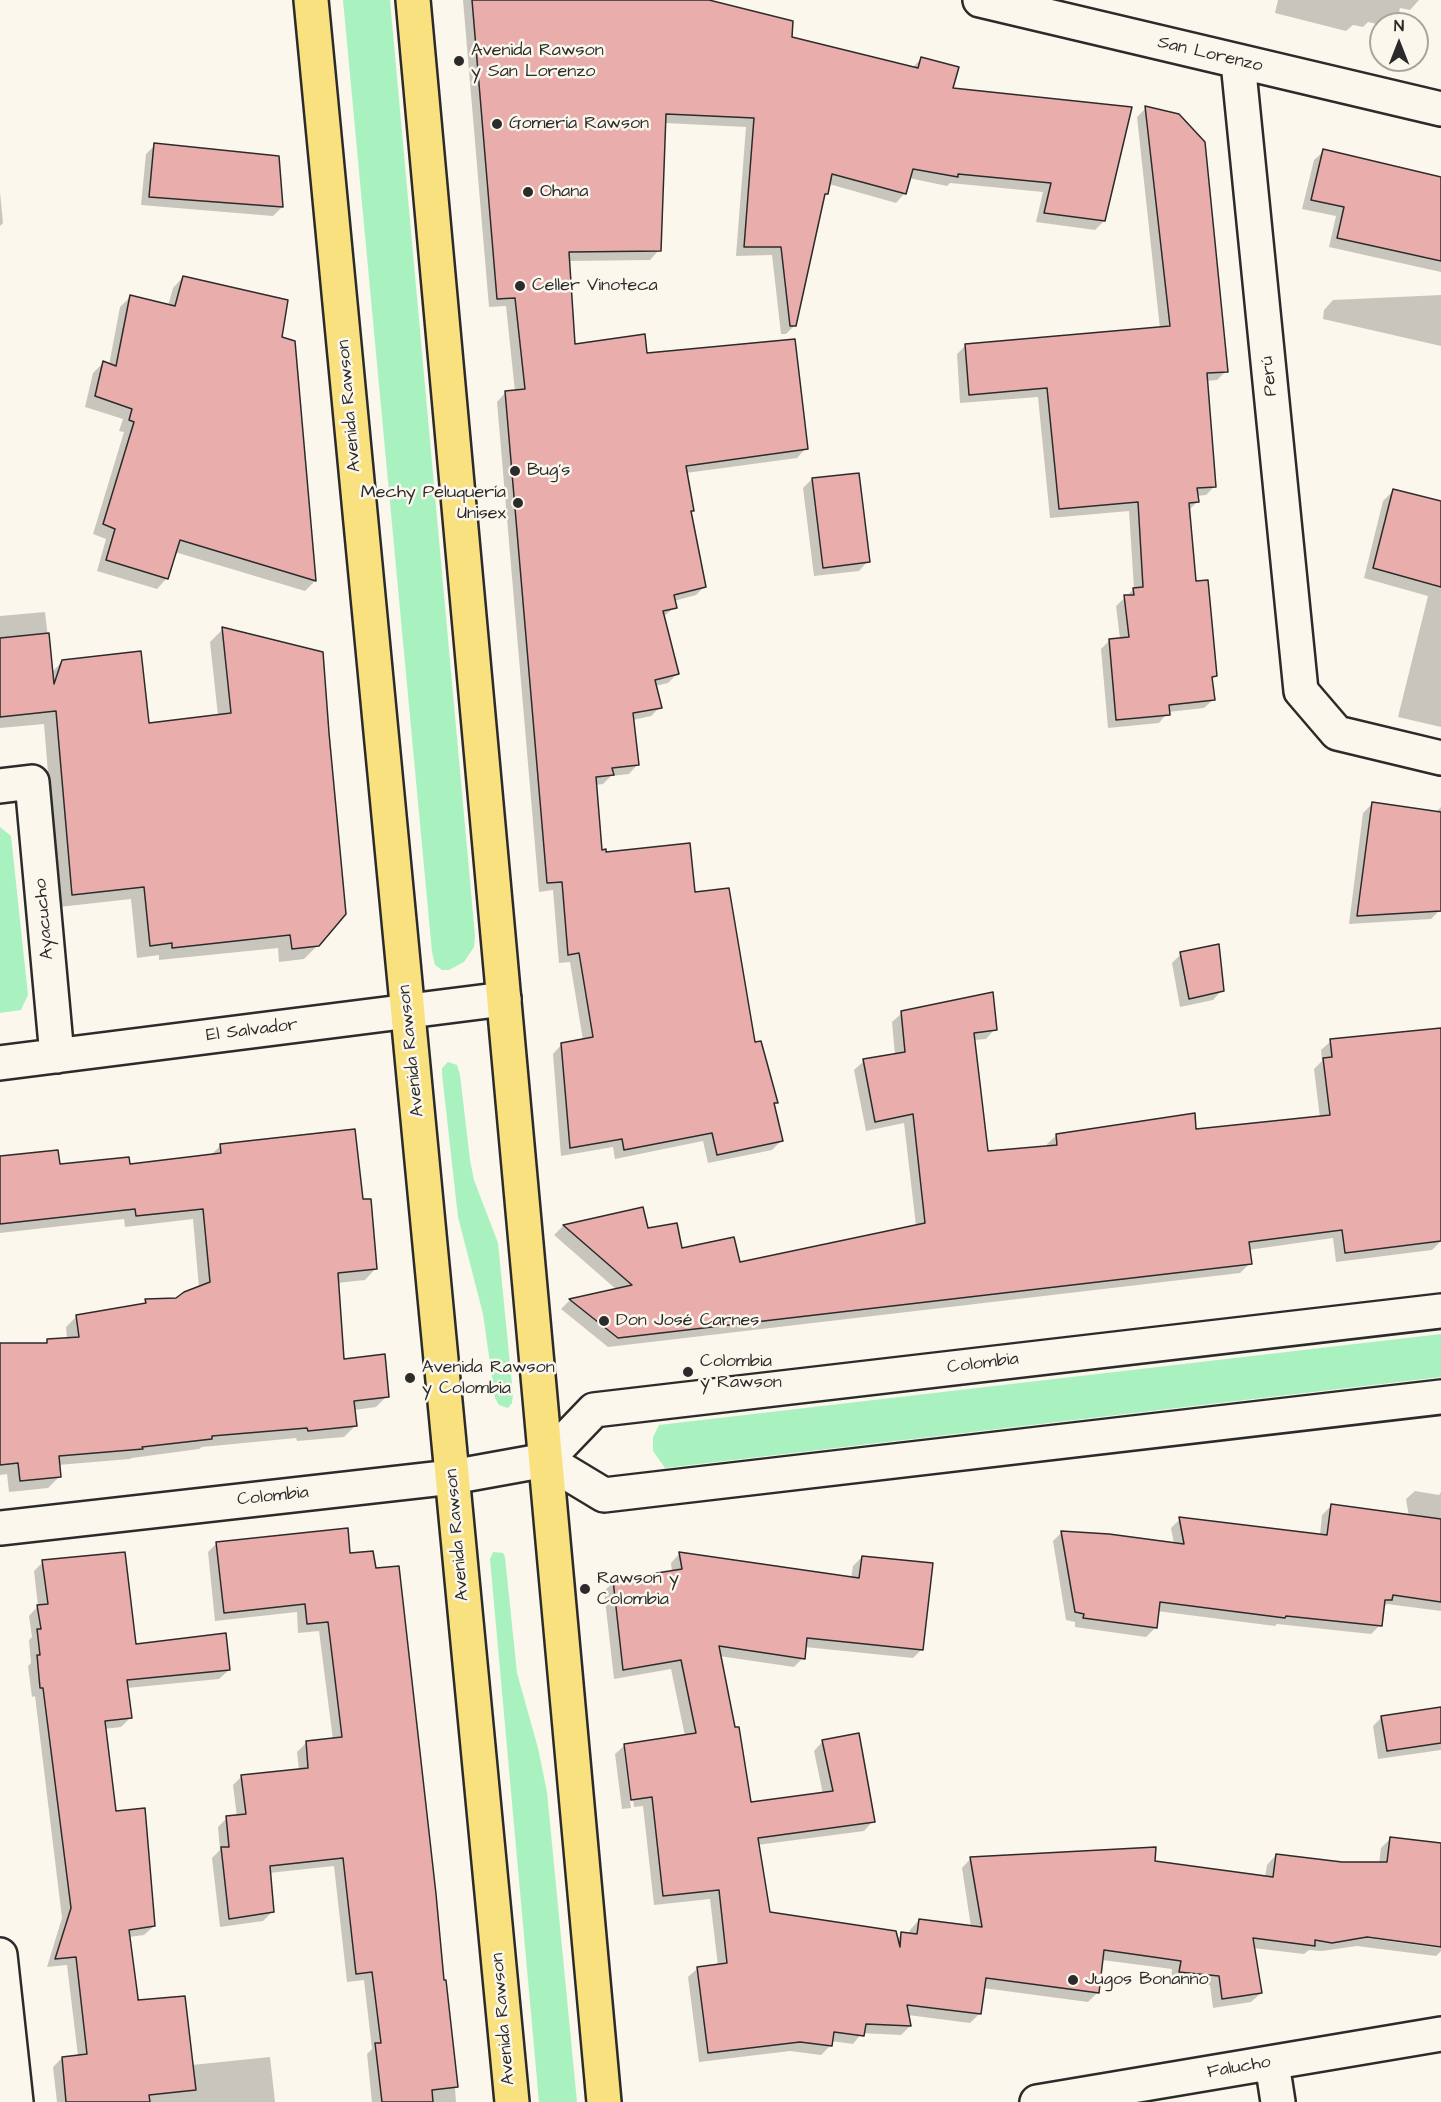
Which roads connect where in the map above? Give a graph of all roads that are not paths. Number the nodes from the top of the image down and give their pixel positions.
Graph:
1 (312, 0) edge
2 (414, 0) edge
3 (980, 0) edge
4 (1087, 13) edge
5 (1238, 62) junction
6 (1441, 109) edge
7 (1441, 758) edge
8 (0, 786) edge
9 (504, 999) junction
10 (408, 1010) junction
11 (57, 1056) junction
12 (0, 1063) edge
13 (1441, 1311) edge
14 (1441, 1398) edge
15 (546, 1460) junction
16 (452, 1477) junction
17 (0, 1528) edge
18 (0, 1955) edge
19 (1441, 2034) edge
20 (1272, 2063) junction
21 (16, 2102) edge
22 (512, 2102) edge
23 (604, 2102) edge
24 (1037, 2102) edge
25 (1278, 2102) edge

1 - 10 main road, Avenida Rawson
2 - 9 main road
3 - 4 street, San Lorenzo
4 - 5 street, San Lorenzo
5 - 6 street, San Lorenzo
5 - 7 street, Perú
8 - 11 street, Ayacucho
9 - 10 street, El Salvador
9 - 15 main road
10 - 11 street, El Salvador
10 - 16 main road, Avenida Rawson
11 - 12 street, El Salvador
13 - 15 street, Colombia
14 - 15 street
15 - 16 street, Colombia
15 - 23 main road
16 - 17 street, Colombia
16 - 22 main road, Avenida Rawson
18 - 21 street
19 - 20 street, Falucho
20 - 24 street, Falucho
20 - 25 street

